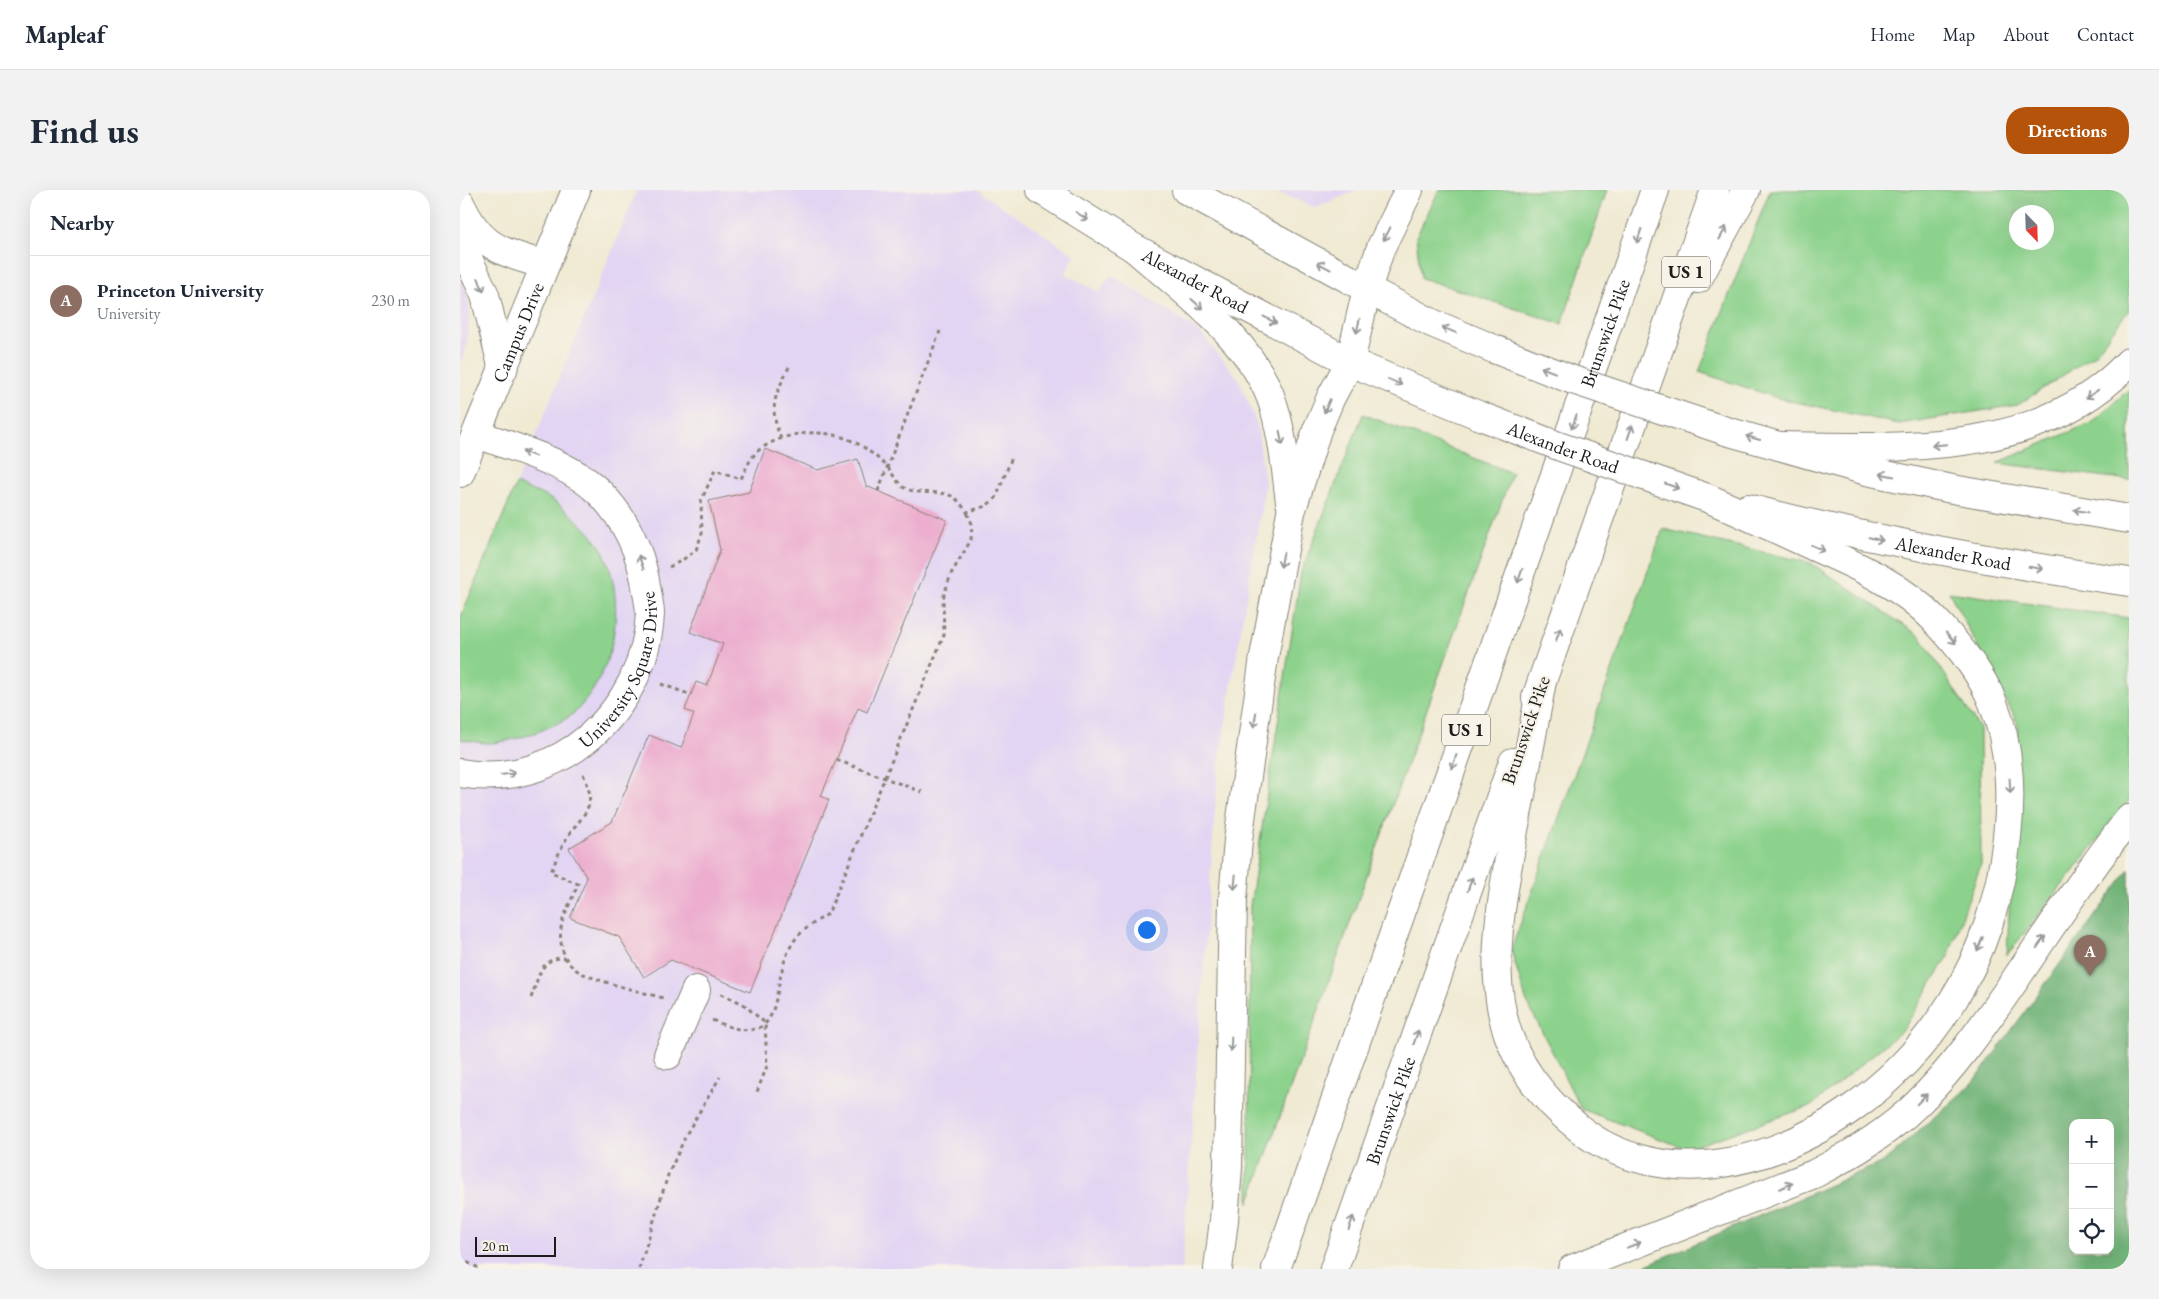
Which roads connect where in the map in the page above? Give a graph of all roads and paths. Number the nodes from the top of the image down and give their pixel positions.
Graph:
1 (576, 190) edge
2 (1041, 190) edge
3 (1186, 190) edge
4 (1409, 190) edge
5 (1655, 190) edge
6 (1715, 190) edge
7 (1746, 190) edge
8 (460, 203) edge
9 (460, 241) edge
10 (1134, 248) junction
11 (544, 265) junction
12 (1367, 289) junction
13 (940, 331) dead end
14 (1658, 353) junction
15 (1350, 362) junction
16 (2129, 362) edge
17 (790, 365) dead end
18 (503, 370) junction
19 (477, 434) junction
20 (781, 439) junction
21 (1779, 446) junction
22 (1012, 457) dead end
23 (887, 467) junction
24 (460, 473) edge
25 (878, 491) dead end
26 (1710, 499) junction
27 (967, 512) junction
28 (1292, 512) junction
29 (2129, 520) edge
30 (664, 570) dead end
31 (2129, 582) edge
32 (1542, 680) junction
33 (658, 682) dead end
34 (691, 695) dead end
35 (836, 760) dead end
36 (580, 769) dead end
37 (460, 773) edge
38 (885, 778) junction
39 (922, 792) dead end
40 (2129, 819) edge
41 (565, 958) junction
42 (702, 996) junction
43 (531, 998) dead end
44 (765, 1024) junction
45 (668, 1055) dead end
46 (720, 1077) dead end
47 (757, 1092) dead end
48 (460, 1258) edge
49 (481, 1269) edge
50 (639, 1269) edge
51 (1218, 1269) edge
52 (1276, 1269) edge
53 (1334, 1269) edge
54 (1572, 1269) edge

1 - 11 main road, Campus Drive
2 -> 10 main road, Alexander Road
12 -> 3 main road
4 -> 12 main road
5 -> 52 main road, Brunswick Pike / US 1
6 - 14 main road, Brunswick Pike / US 1
14 -> 7 main road
8 - 11 main road
9 -> 18 main road
10 -> 15 main road, Alexander Road
10 -> 28 main road
11 - 18 main road, Campus Drive
12 -> 15 main road
21 -> 12 main road, bridge
13 - 23 path
32 -> 14 main road, Brunswick Pike / US 1
15 -> 26 main road, Alexander Road, bridge
15 -> 28 main road
16 -> 21 main road
17 - 20 path
18 - 19 main road, Campus Drive
19 - 24 main road, Campus Drive
37 -> 19 main road, University Square Drive
20 - 23 path
20 - 30 path
29 -> 21 main road
22 - 27 path
23 - 25 path
23 - 27 path
26 -> 31 main road, Alexander Road
26 -> 32 main road
27 - 38 path
28 -> 51 main road
53 -> 32 main road, Brunswick Pike / US 1
33 - 34 path
35 - 38 path
36 - 41 path
38 - 39 path
38 - 44 path
54 -> 40 main road
41 - 42 path
41 - 43 path
42 - 44 path
42 - 44 path
42 - 45 main road
44 - 47 path
46 - 50 path
48 - 49 path

